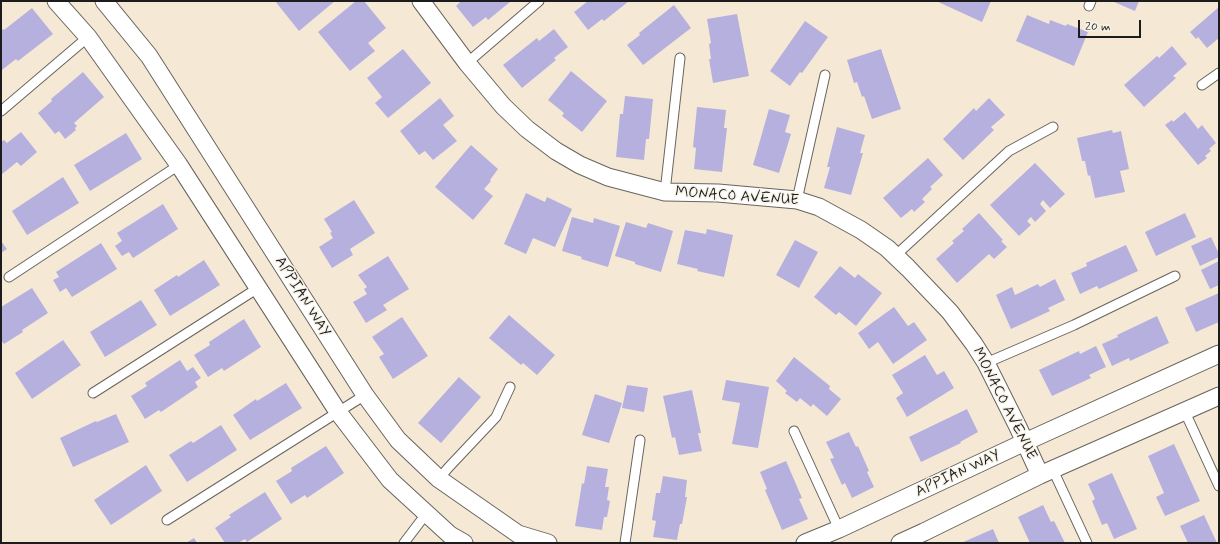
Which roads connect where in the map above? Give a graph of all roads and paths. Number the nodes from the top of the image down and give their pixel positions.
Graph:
1 (56, 1) edge
2 (104, 1) edge
3 (421, 1) edge
4 (540, 1) edge
5 (88, 37) junction
6 (680, 58) dead end
7 (467, 63) junction
8 (1219, 73) edge
9 (825, 74) dead end
10 (1202, 85) dead end
11 (1, 111) edge
12 (1053, 127) dead end
13 (179, 166) junction
14 (665, 192) junction
15 (797, 200) junction
16 (895, 256) junction
17 (1175, 276) dead end
18 (9, 277) dead end
19 (258, 288) junction
20 (1219, 354) edge
21 (986, 363) junction
22 (510, 387) dead end
23 (93, 392) dead end
24 (365, 395) junction
25 (1219, 396) edge
26 (338, 412) junction
27 (1185, 412) junction
28 (794, 431) dead end
29 (640, 440) dead end
30 (1025, 442) junction
31 (1047, 473) junction
32 (439, 479) junction
33 (1219, 486) edge
34 (426, 514) junction
35 (167, 520) dead end
36 (839, 529) junction
37 (516, 538) edge
38 (404, 543) edge
39 (464, 543) edge
40 (548, 543) edge
41 (625, 543) edge
42 (805, 543) edge
43 (900, 543) edge
44 (1087, 543) edge

1 - 5 street, APPIAN WAY
2 - 24 street, APPIAN WAY
3 - 7 street, MONACO AVENUE
4 - 7 lane
5 - 11 lane
5 - 13 street, APPIAN WAY
6 - 14 lane
7 - 14 street, MONACO AVENUE
8 - 10 lane
9 - 15 lane
12 - 16 lane
13 - 18 lane
13 - 19 street, APPIAN WAY
14 - 15 street, MONACO AVENUE
15 - 16 street, MONACO AVENUE
16 - 21 street, MONACO AVENUE
17 - 21 lane
19 - 23 lane
19 - 26 street, APPIAN WAY
20 - 30 street, APPIAN WAY
21 - 30 street, MONACO AVENUE
22 - 32 lane
24 - 26 lane
24 - 32 street, APPIAN WAY
25 - 27 street
26 - 34 street, APPIAN WAY
26 - 35 lane
27 - 31 street
27 - 33 lane
28 - 36 lane
29 - 41 lane
30 - 31 street, MONACO AVENUE
30 - 36 street, APPIAN WAY
31 - 43 street
31 - 44 lane
32 - 37 street, APPIAN WAY
34 - 38 lane
34 - 39 street, APPIAN WAY
36 - 42 street, APPIAN WAY
37 - 40 street, APPIAN WAY

